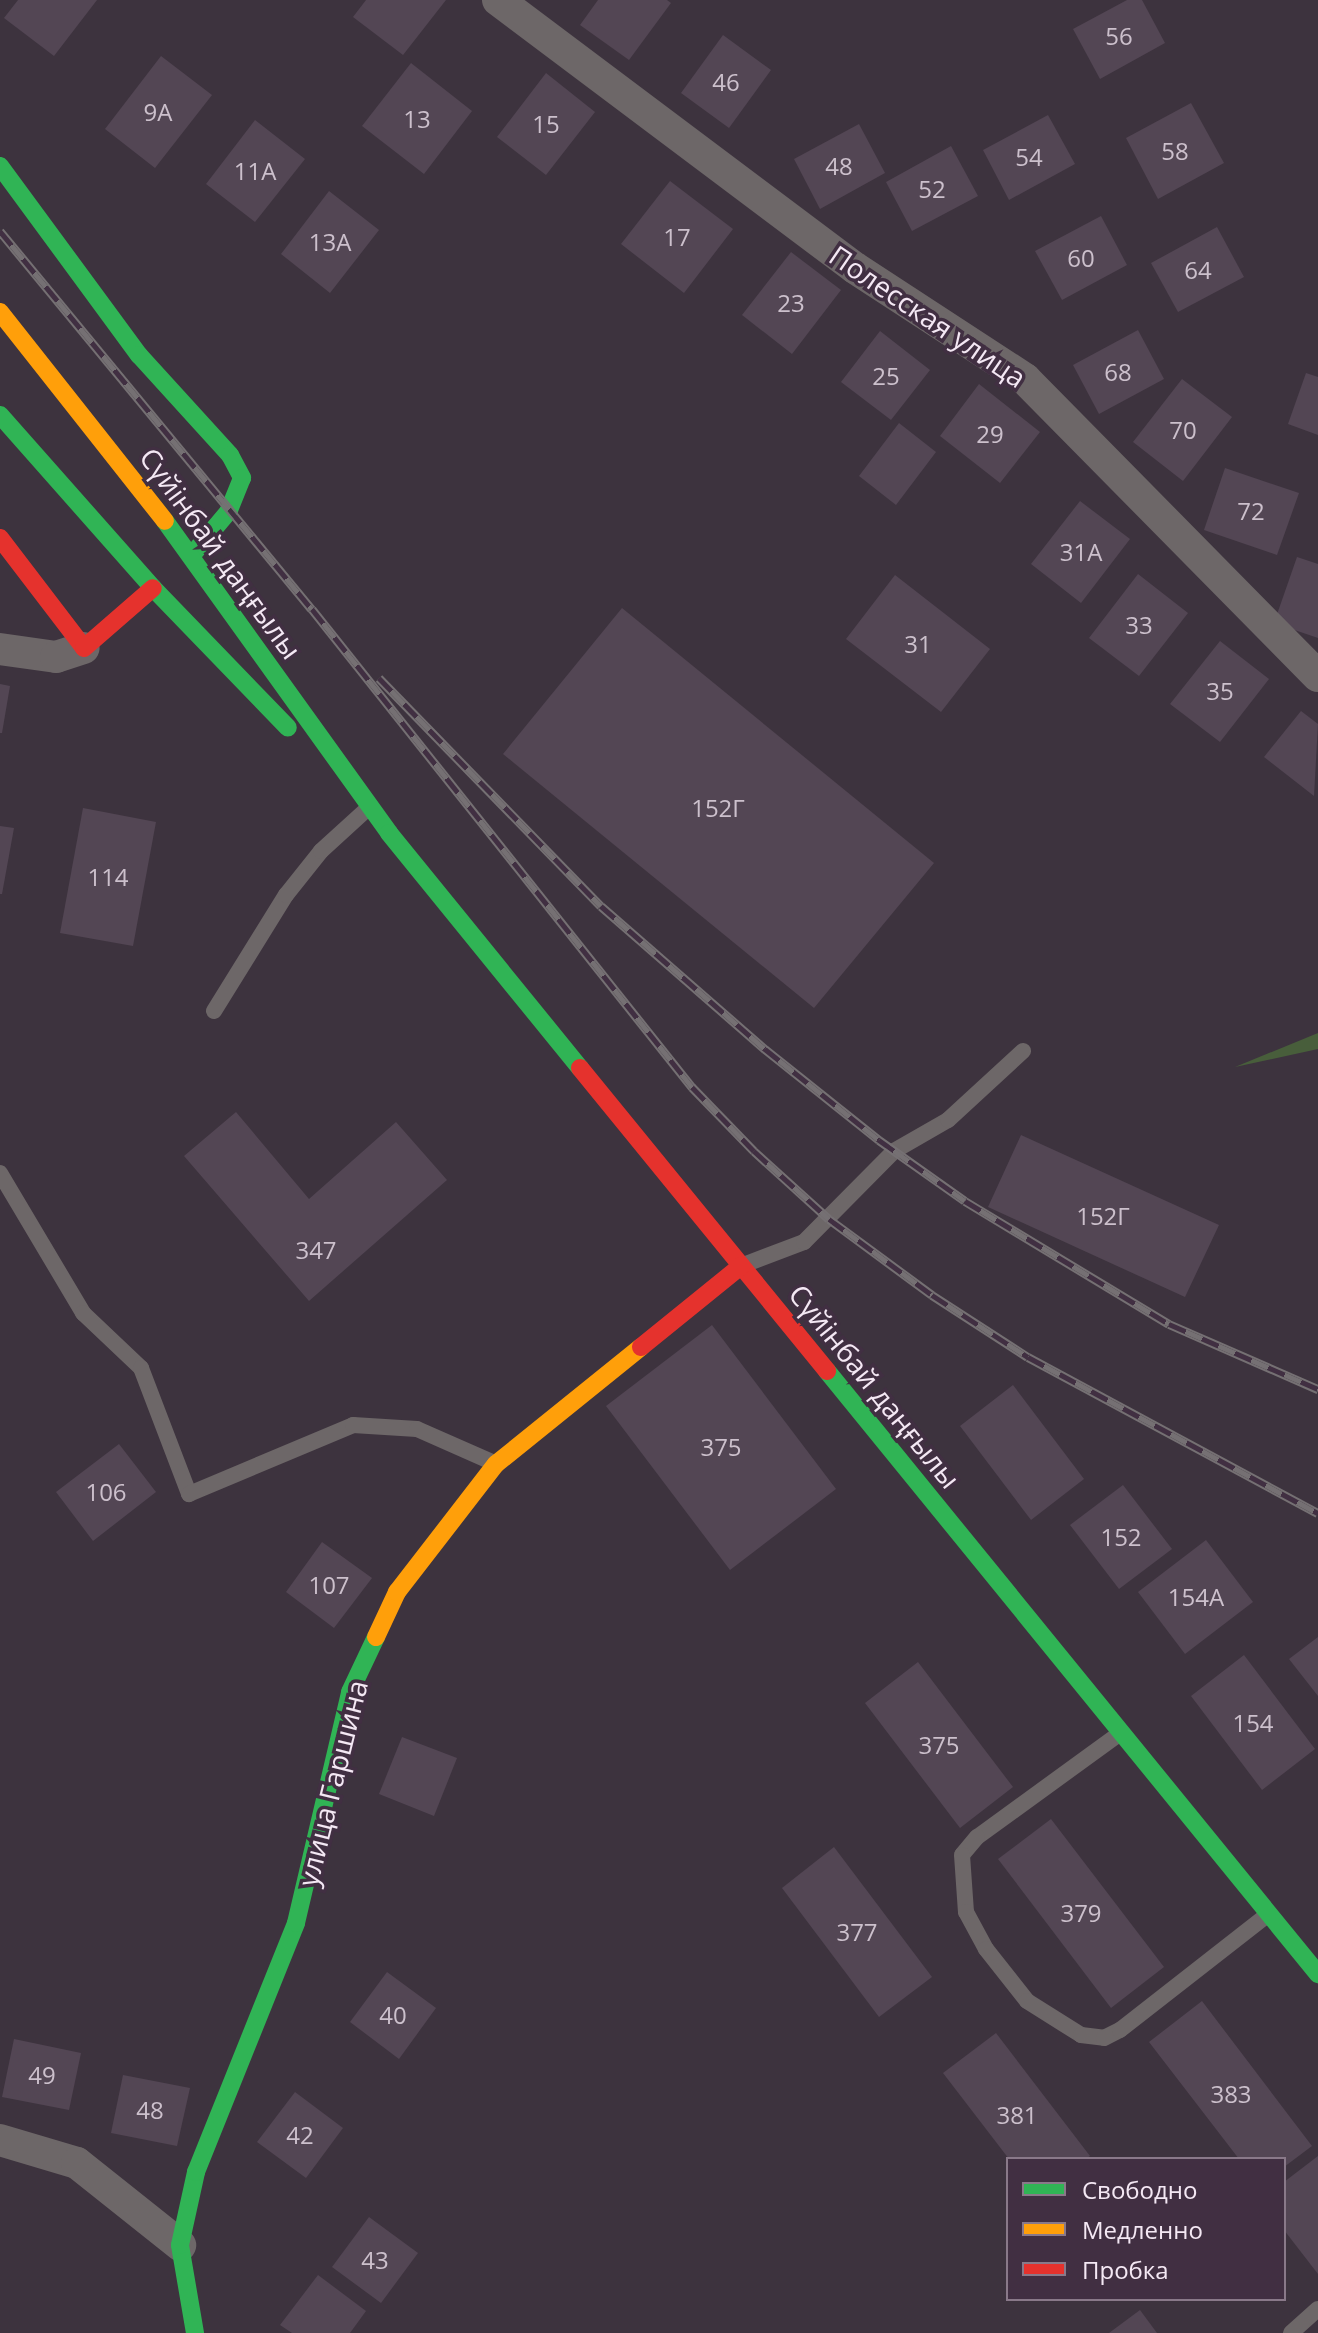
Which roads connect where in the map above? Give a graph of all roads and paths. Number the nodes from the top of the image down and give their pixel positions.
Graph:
1 (498, 0) edge
2 (0, 166) edge
3 (0, 312) edge
4 (0, 415) edge
5 (0, 538) edge
6 (192, 555) junction
7 (153, 588) junction
8 (84, 648) junction
9 (0, 649) edge
10 (1318, 676) edge
11 (366, 810) junction
12 (389, 833) junction
13 (214, 1011) dead end
14 (1023, 1051) dead end
15 (0, 1173) edge
16 (741, 1266) junction
17 (496, 1464) junction
18 (1124, 1731) junction
19 (1269, 1914) junction
20 (1318, 1974) edge
21 (0, 2140) edge
22 (180, 2245) junction
23 (1318, 2309) edge
24 (195, 2333) edge
25 (1291, 2333) edge

1 - 10 street, Полесская улица
2 - 6 main road
3 - 6 main road, Сүйінбай даңғылы
4 - 7 main road, Сүйінбай даңғылы
5 - 8 main road
6 - 12 main road, Сүйінбай даңғылы
7 - 8 main road
7 - 11 main road, Сүйінбай даңғылы
8 - 9 street
11 - 12 main road, Сүйінбай даңғылы
11 - 13 lane
12 - 16 main road, Сүйінбай даңғылы
14 - 16 lane
15 - 17 lane
16 - 17 main road, улица Гаршина
16 - 18 main road, Сүйінбай даңғылы
17 - 22 main road, улица Гаршина
18 - 19 main road, Сүйінбай даңғылы
18 - 19 lane
19 - 20 main road, Сүйінбай даңғылы
21 - 22 street
22 - 24 main road, улица Гаршина
23 - 25 lane

